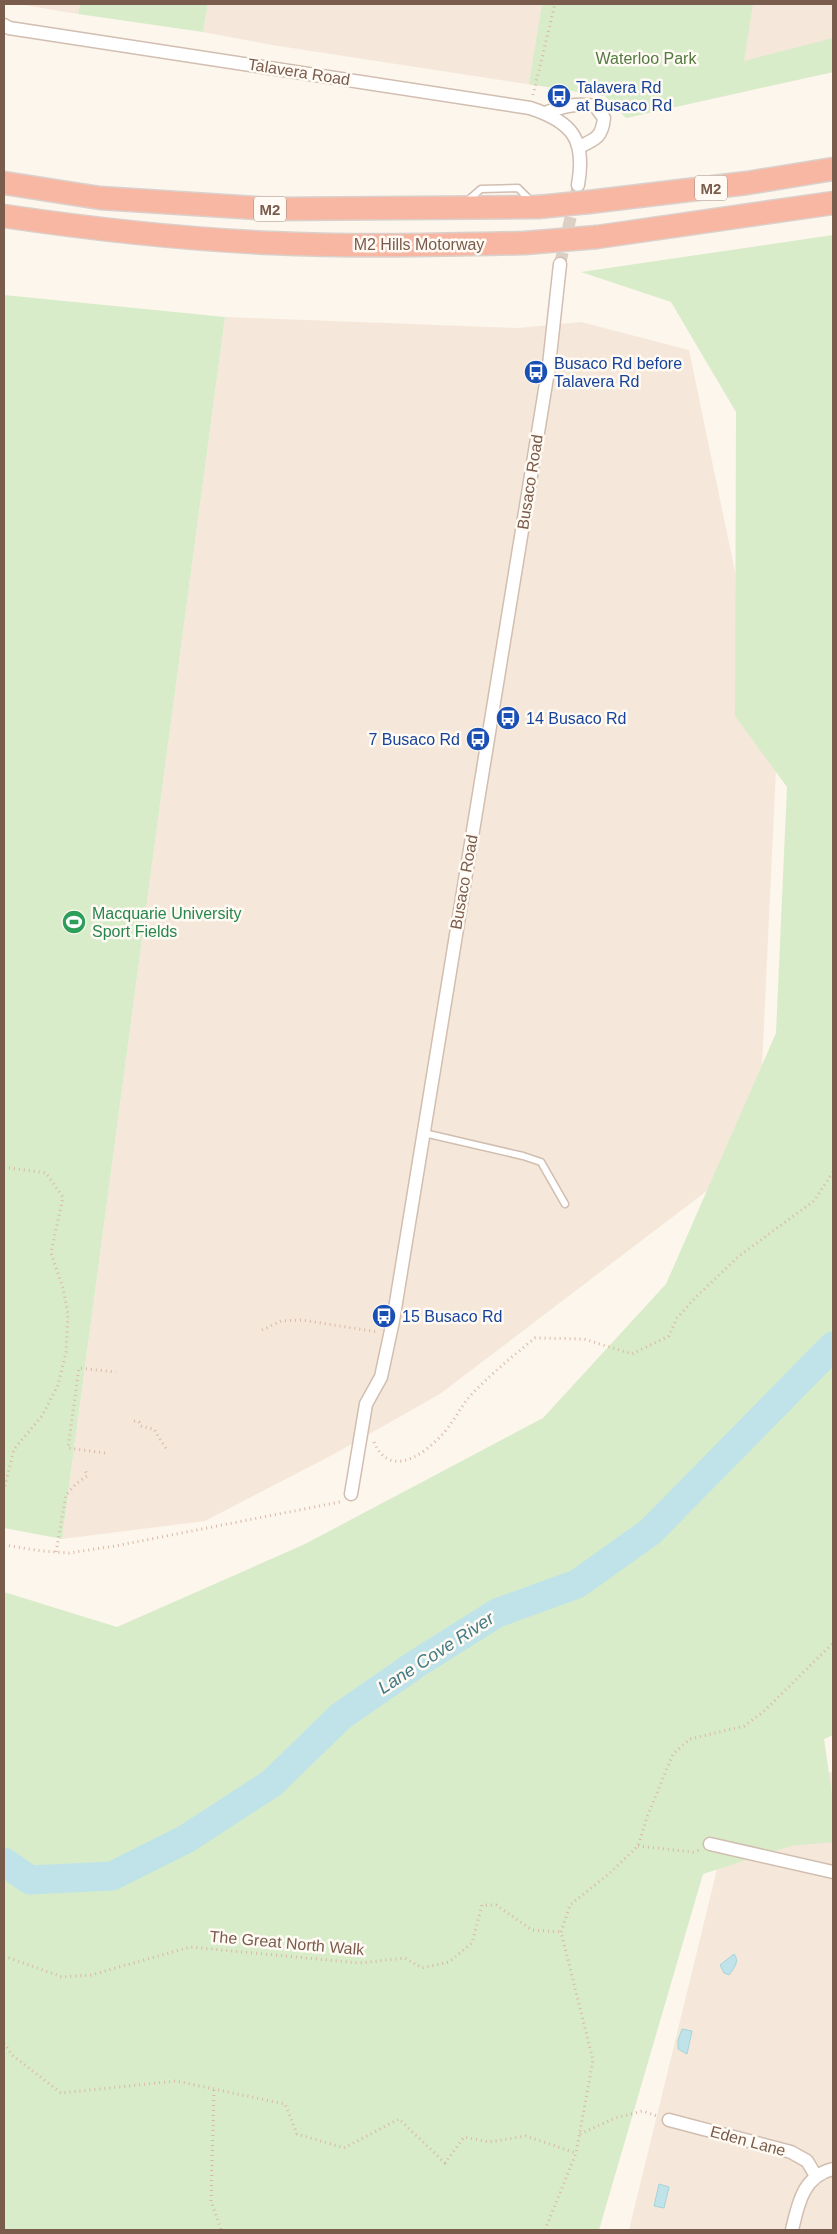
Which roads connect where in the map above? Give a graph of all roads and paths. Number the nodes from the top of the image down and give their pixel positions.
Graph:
1 (555, 4) edge
2 (4, 26) edge
3 (530, 108) junction
4 (545, 113) junction
5 (579, 146) junction
6 (833, 169) edge
7 (4, 183) edge
8 (583, 194) junction
9 (833, 203) edge
10 (4, 216) edge
11 (560, 264) tunnel mouth
12 (424, 1133) junction
13 (4, 1167) edge
14 (833, 1172) edge
15 (565, 1204) dead end
16 (262, 1330) dead end
17 (379, 1332) dead end
18 (116, 1372) dead end
19 (134, 1421) dead end
20 (372, 1435) dead end
21 (167, 1450) dead end
22 (105, 1453) dead end
23 (85, 1469) dead end
24 (4, 1490) edge
25 (352, 1494) joint
26 (4, 1545) edge
27 (56, 1552) junction
28 (833, 1643) edge
29 (710, 1844) joint
30 (638, 1846) junction
31 (833, 1872) edge
32 (561, 1932) junction
33 (4, 1956) edge
34 (4, 2043) edge
35 (214, 2090) junction
36 (670, 2120) joint
37 (580, 2134) junction
38 (576, 2153) junction
39 (833, 2169) edge
40 (816, 2176) junction
41 (221, 2230) edge
42 (545, 2230) edge
43 (792, 2230) edge

1 - 3 path
2 - 3 street, Talavera Road
3 - 4 street, Talavera Road
4 - 5 street, Talavera Road
4 - 5 street
5 - 8 street
6 - 8 highway, M2
7 - 8 highway, M2, bridge
9 - 10 highway, M2 Hills Motorway / M2, bridge
11 - 12 street, Busaco Road
12 - 15 lane
12 - 25 street, Busaco Road
13 - 24 path
14 - 20 path
16 - 17 path
18 - 22 path
19 - 21 path
23 - 27 path
25 - 27 path
26 - 27 path
28 - 30 path
29 - 30 path
29 - 31 street
30 - 32 path
32 - 33 path, The Great North Walk
32 - 37 path
34 - 35 path
35 - 38 path
35 - 41 path
36 - 37 path
36 - 40 street, Eden Lane
37 - 38 path
38 - 42 path
39 - 40 street
40 - 43 street

